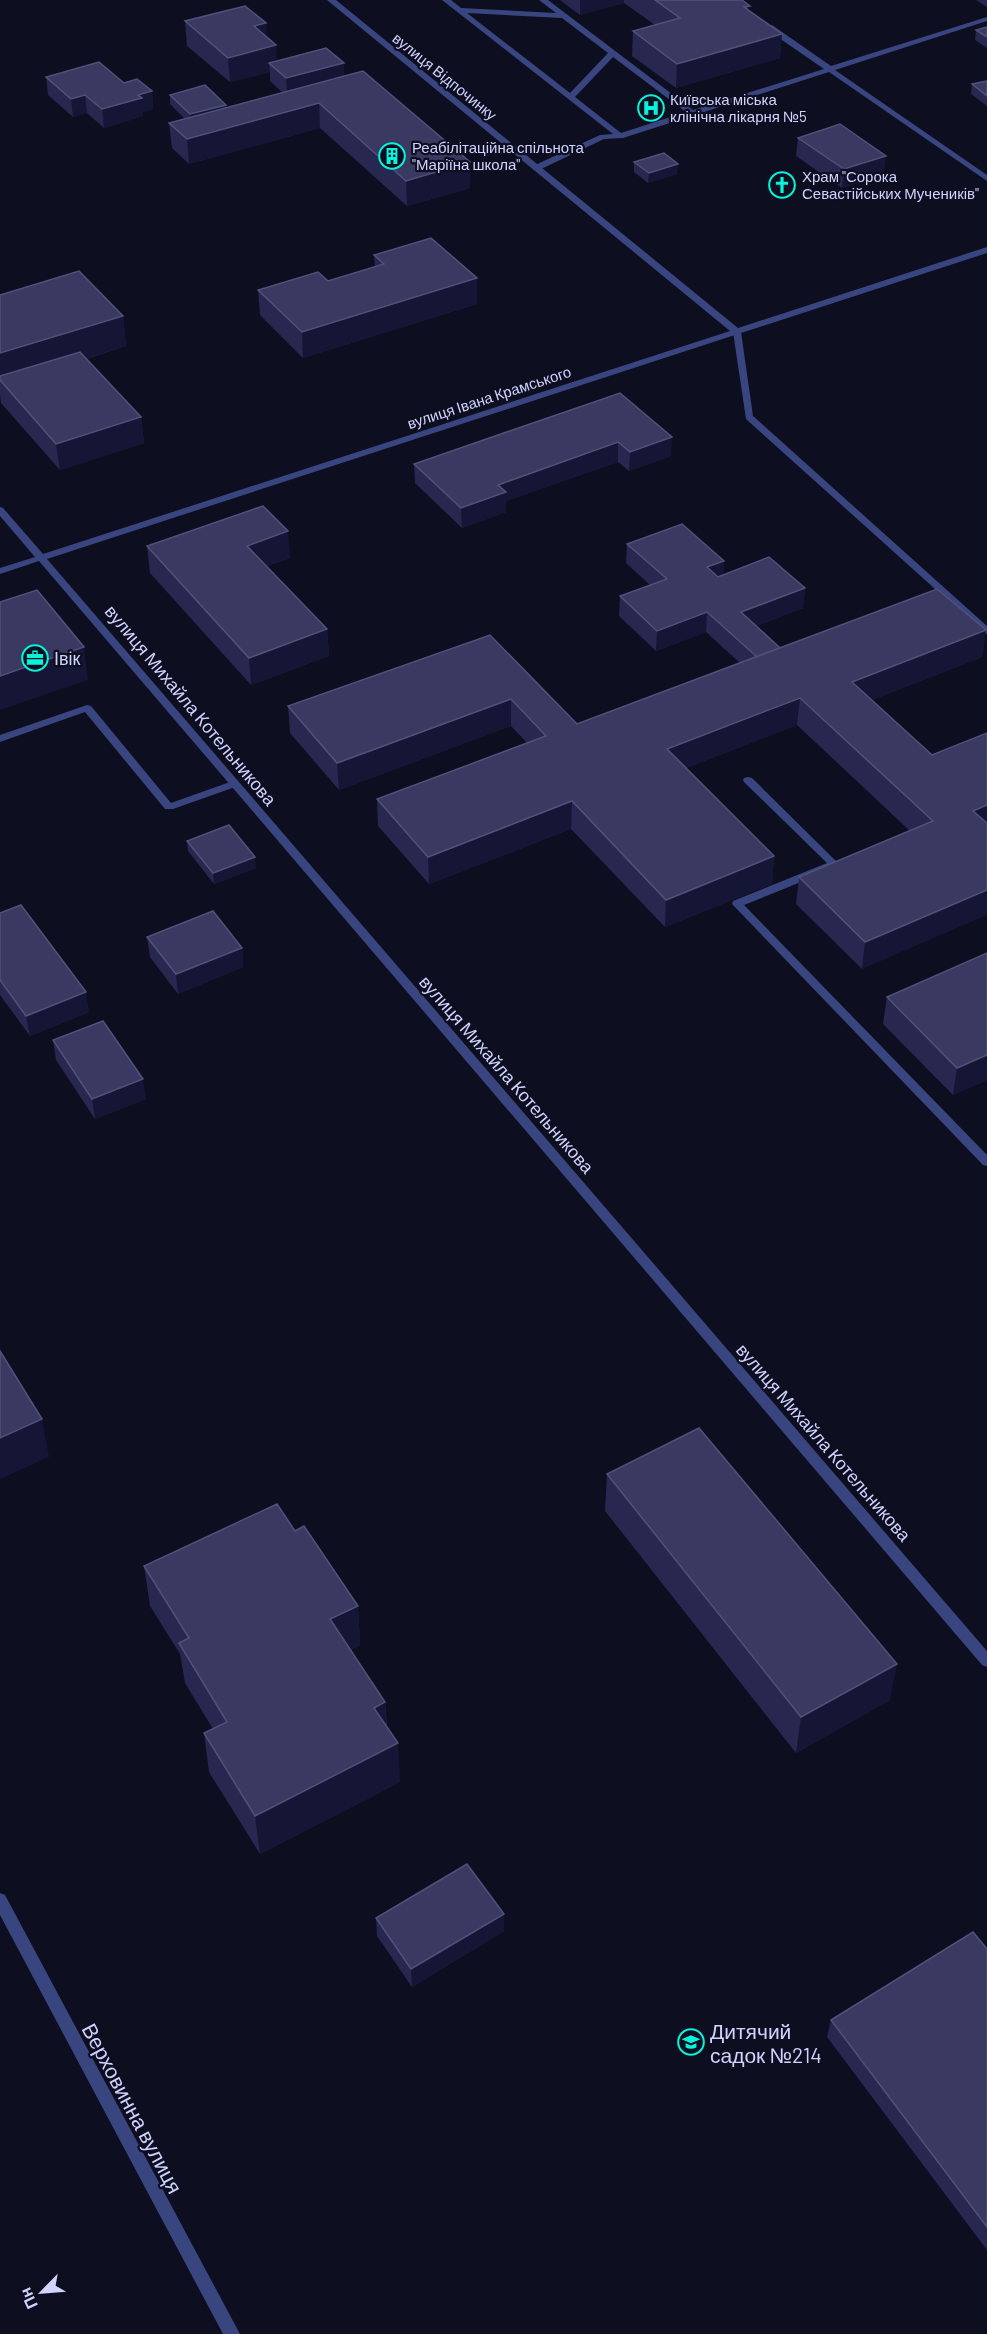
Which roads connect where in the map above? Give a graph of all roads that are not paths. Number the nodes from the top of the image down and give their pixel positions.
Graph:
1 (331, 0) edge
2 (446, 0) edge
3 (543, 0) edge
4 (459, 10) junction
5 (565, 16) junction
6 (987, 19) edge
7 (761, 21) edge
8 (612, 53) junction
9 (829, 69) junction
10 (570, 98) junction
11 (692, 113) junction
12 (620, 136) junction
13 (987, 166) edge
14 (536, 168) junction
15 (974, 170) junction
16 (987, 179) edge
17 (987, 250) edge
18 (737, 332) junction
19 (0, 510) edge
20 (40, 558) junction
21 (0, 571) edge
22 (987, 631) edge
23 (0, 739) edge
24 (748, 780) dead end
25 (234, 784) junction
26 (987, 1162) edge
27 (987, 1661) edge
28 (0, 1900) edge
29 (231, 2334) edge

1 - 14 street, вулиця Відпочинку
2 - 4 street
3 - 5 street
4 - 5 street
4 - 10 street
5 - 8 street
6 - 9 street
7 - 9 street
8 - 10 street
8 - 11 street
9 - 11 street
9 - 15 street
10 - 12 street
11 - 12 street
12 - 14 street
13 - 15 street
14 - 18 street, вулиця Відпочинку
15 - 16 street
17 - 18 street, вулиця Івана Крамського
18 - 20 street, вулиця Івана Крамського
18 - 22 street
19 - 20 street, вулиця Михайла Котельникова
20 - 21 street, вулиця Івана Крамського
20 - 25 street, вулиця Михайла Котельникова
23 - 25 street
24 - 26 street
25 - 27 street, вулиця Михайла Котельникова
28 - 29 street, Верховинна вулиця

